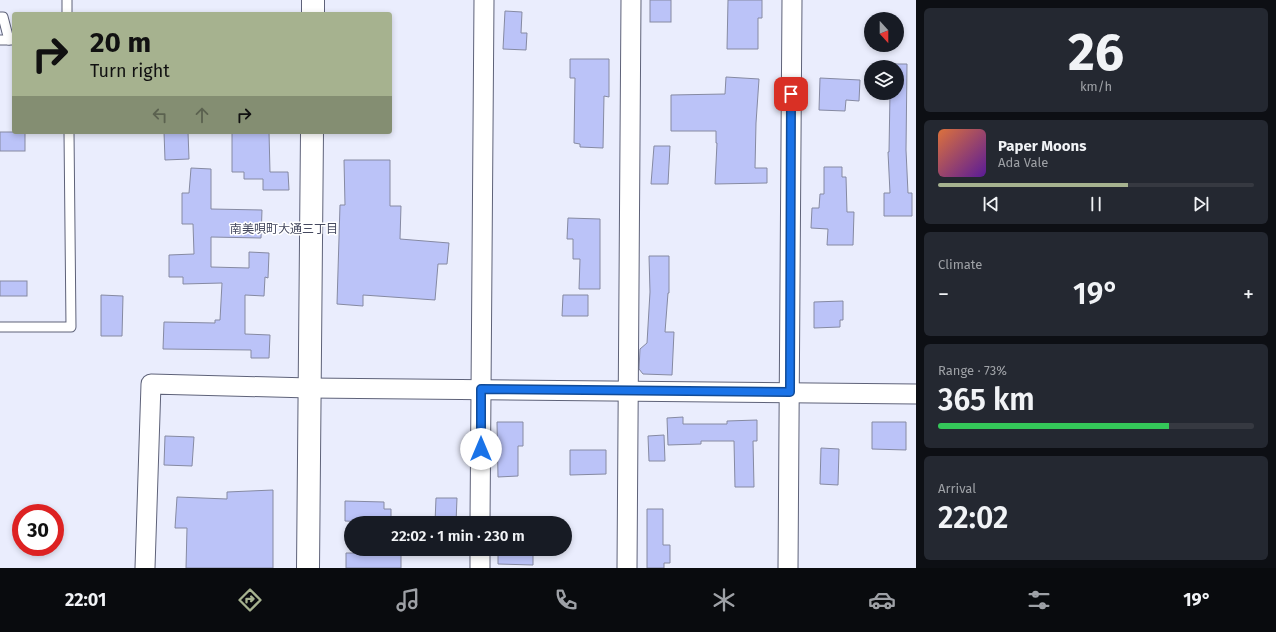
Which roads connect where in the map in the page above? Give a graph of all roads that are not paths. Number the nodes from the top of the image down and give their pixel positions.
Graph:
1 (67, 0) edge
2 (313, 0) edge
3 (484, 0) edge
4 (631, 0) edge
5 (792, 0) edge
6 (68, 12) edge
7 (313, 12) edge
8 (0, 17) edge
9 (8, 40) edge
10 (69, 134) edge
11 (312, 134) edge
12 (0, 327) edge
13 (310, 388) junction
14 (481, 389) junction
15 (628, 391) junction
16 (790, 392) junction
17 (916, 394) edge
18 (480, 516) edge
19 (480, 556) edge
20 (145, 568) edge
21 (308, 568) edge
22 (480, 568) edge
23 (627, 568) edge
24 (788, 568) edge

1 - 6 lane
2 - 7 street
3 - 14 street
4 - 15 street
5 - 16 street
8 - 9 lane
10 - 12 lane
11 - 13 street
13 - 14 street
13 - 20 street
13 - 21 street
14 - 15 street
14 - 18 street
15 - 16 street
15 - 23 street
16 - 17 street
16 - 24 street
19 - 22 street

